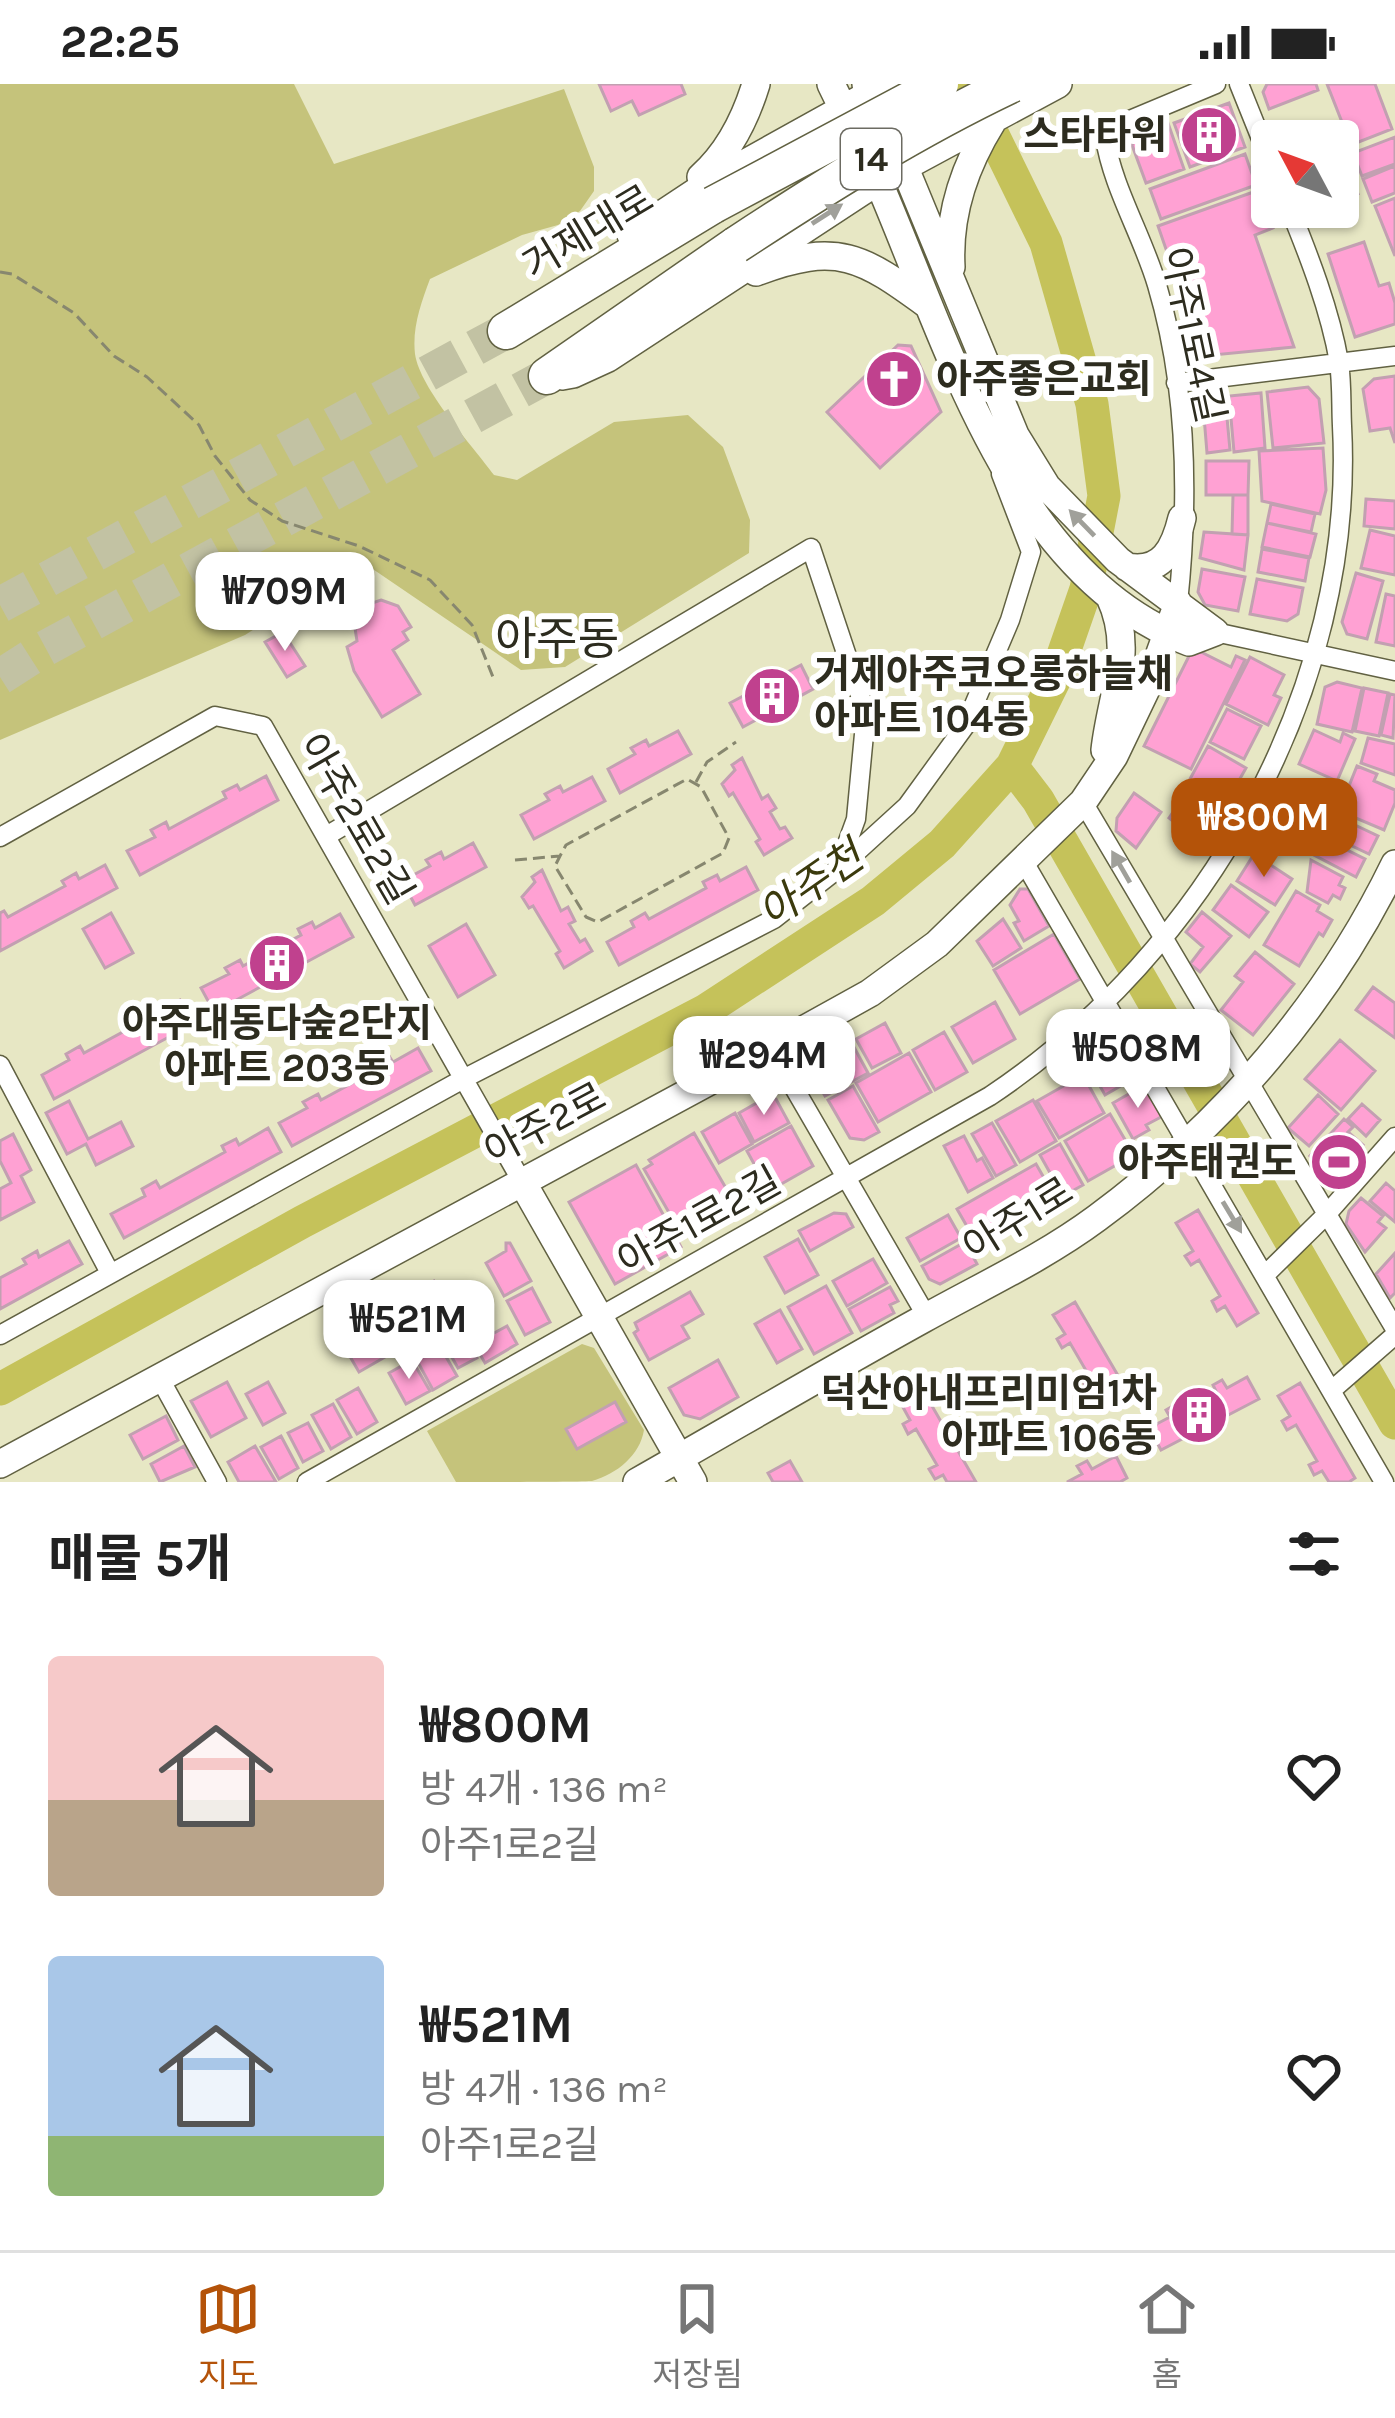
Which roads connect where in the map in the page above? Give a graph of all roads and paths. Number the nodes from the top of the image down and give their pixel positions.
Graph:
1 (756, 84) edge
2 (940, 84) edge
3 (1012, 84) edge
4 (1058, 84) edge
5 (1216, 84) edge
6 (1239, 84) edge
7 (875, 87) edge
8 (837, 96) edge
9 (995, 117) junction
10 (1253, 120) edge
11 (904, 166) junction
12 (878, 181) junction
13 (654, 220) junction
14 (1297, 228) edge
15 (0, 272) edge
16 (708, 290) junction
17 (942, 300) junction
18 (506, 331) joint
19 (1395, 356) edge
20 (1339, 362) junction
21 (547, 376) joint
22 (1176, 383) junction
23 (999, 461) junction
24 (1183, 518) junction
25 (1122, 564) junction
26 (1108, 595) junction
27 (1178, 604) junction
28 (1215, 632) junction
29 (1169, 634) junction
30 (1316, 656) junction
31 (1395, 671) edge
32 (493, 677) dead end
33 (736, 742) dead end
34 (1102, 776) junction
35 (695, 784) junction
36 (1083, 802) junction
37 (328, 835) junction
38 (0, 836) edge
39 (560, 856) junction
40 (515, 860) dead end
41 (1024, 862) junction
42 (1395, 864) edge
43 (839, 868) junction
44 (1162, 937) junction
45 (1106, 998) junction
46 (771, 1048) junction
47 (0, 1065) edge
48 (465, 1078) junction
49 (1247, 1083) junction
50 (1395, 1136) edge
51 (1187, 1142) junction
52 (846, 1177) junction
53 (521, 1180) junction
54 (1326, 1215) junction
55 (110, 1273) junction
56 (1266, 1274) junction
57 (596, 1316) junction
58 (927, 1317) junction
59 (1395, 1332) edge
60 (0, 1335) edge
61 (160, 1377) junction
62 (1332, 1390) junction
63 (0, 1464) edge
64 (686, 1470) edge
65 (217, 1482) edge
66 (307, 1482) edge
67 (637, 1482) edge
68 (1384, 1482) edge

1 - 13 street
2 - 18 highway, 거제대로 / 14, bridge
3 - 21 highway, 14, bridge
4 - 9 street
5 - 22 street, 아주1로4길
6 - 10 street
7 - 8 street
7 - 11 street
8 - 12 street
8 - 13 street
9 - 11 street
9 - 17 street
11 - 12 street
11 - 17 street
16 -> 12 street
12 - 17 street
13 - 18 street
14 - 20 street, 아주1로2길
15 - 32 path
16 - 17 street
16 - 21 street
17 - 23 street
25 -> 17 street
19 - 20 street
20 - 22 street
20 - 30 street, 아주1로2길
22 - 24 street, 아주1로4길
23 - 26 street
23 - 43 street
24 - 25 street
24 - 27 street, 아주1로4길
25 - 27 street
26 - 29 street
26 - 34 street
27 - 28 street
27 - 29 street, 아주2로
28 - 29 street
28 - 30 street
29 - 34 street, 아주2로
30 - 31 street
30 - 44 street, 아주1로2길
33 - 35 path
34 - 36 street, 아주2로
35 - 39 path
35 - 39 path
36 - 41 street, 아주2로
44 -> 36 street
37 - 38 street, 아주2로2길
37 - 43 street
37 - 48 street, 아주2로2길
39 - 40 path
41 - 45 street
41 - 46 street, 아주2로
42 - 49 street, 아주1로
43 - 48 street
44 - 45 street, 아주1로2길
44 - 49 street
45 - 51 street
45 - 52 street, 아주1로2길
46 - 52 street
46 - 53 street, 아주2로
47 - 55 street
48 - 53 street, 아주2로2길
48 - 55 street
49 - 51 street, 아주1로
49 - 54 street
50 - 54 street
51 -> 56 street
51 - 58 street, 아주1로
52 - 57 street, 아주1로2길
52 - 58 street
53 - 57 street
53 - 61 street, 아주2로
54 - 56 street
54 - 59 street
55 - 60 street
56 - 62 street
57 - 64 street
57 - 66 street, 아주1로2길
58 - 64 street, 아주1로
59 - 62 street
61 - 63 street, 아주2로
61 - 65 street
62 - 68 street
64 - 67 street, 아주1로

